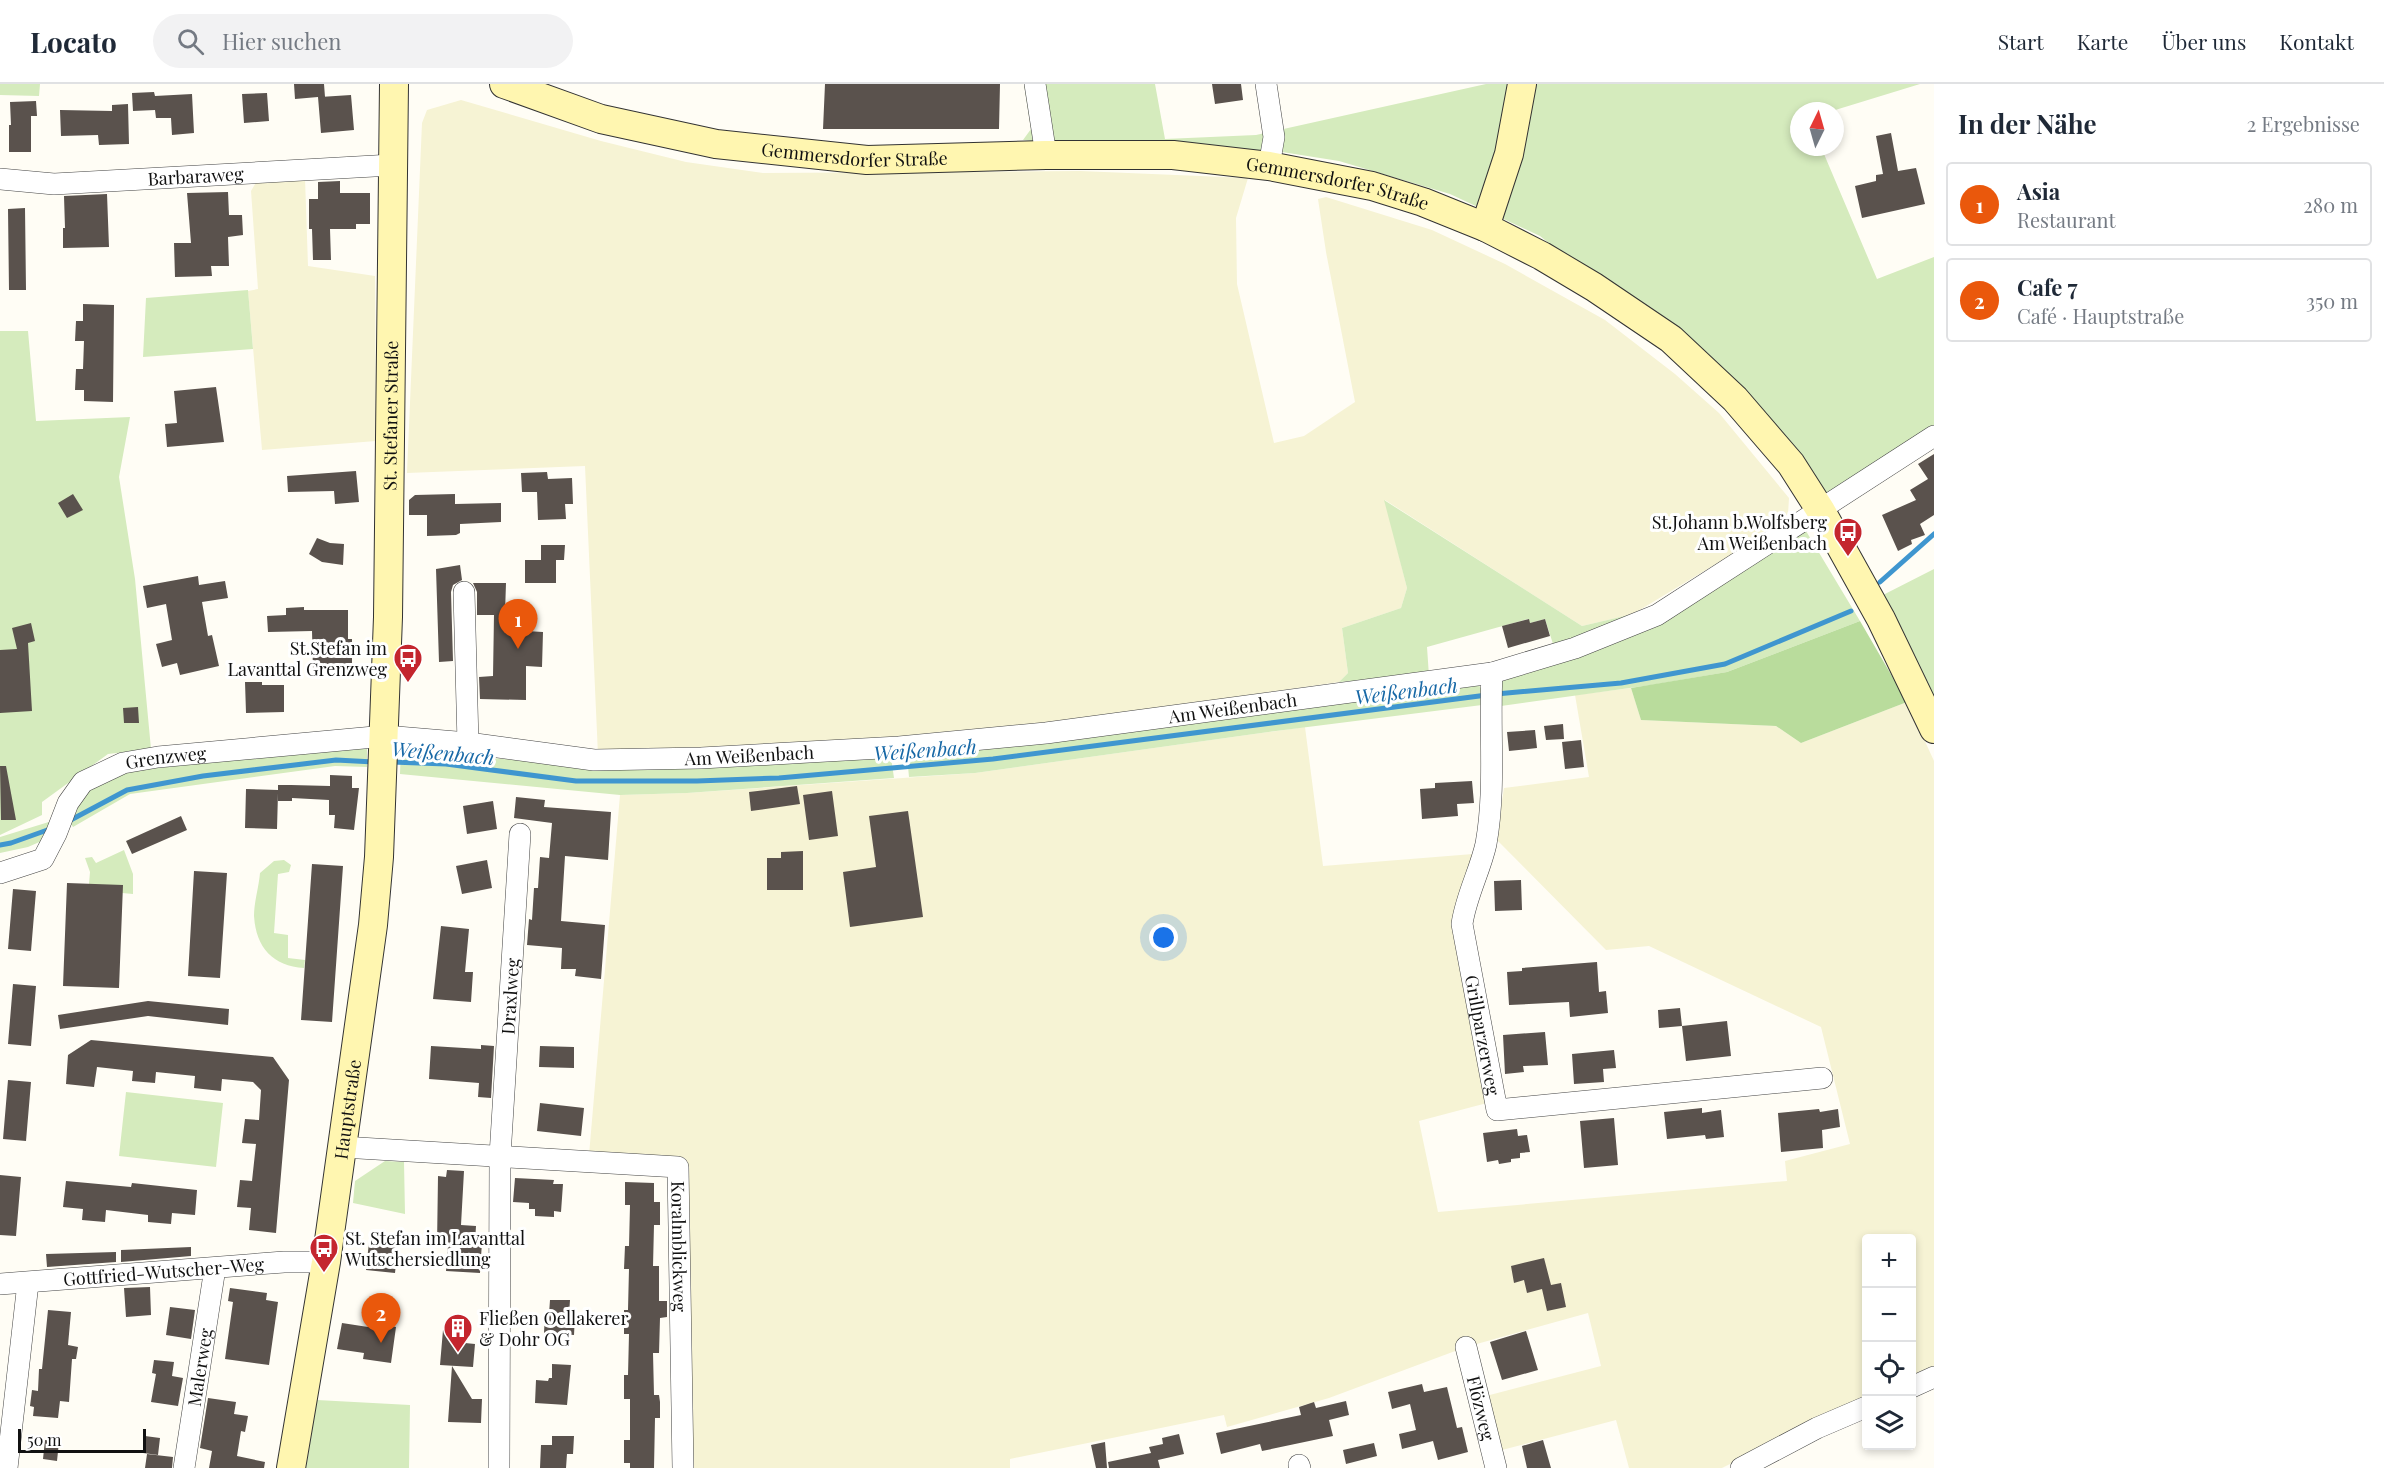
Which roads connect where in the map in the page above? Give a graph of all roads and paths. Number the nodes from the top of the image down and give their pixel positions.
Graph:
1 (394, 84) edge
2 (504, 84) edge
3 (1035, 84) edge
4 (1266, 84) edge
5 (1522, 84) edge
6 (1046, 155) junction
7 (392, 165) junction
8 (1269, 166) junction
9 (0, 180) edge
10 (1485, 227) junction
11 (1934, 436) edge
12 (1821, 511) junction
13 (464, 592) dead end
14 (1492, 676) junction
15 (1934, 729) edge
16 (468, 743) junction
17 (384, 752) junction
18 (520, 834) dead end
19 (0, 873) edge
20 (1822, 1078) dead end
21 (342, 1147) junction
22 (500, 1156) junction
23 (326, 1262) junction
24 (215, 1268) junction
25 (28, 1283) junction
26 (0, 1284) edge
27 (1466, 1347) dead end
28 (1934, 1377) edge
29 (1916, 1385) edge
30 (1862, 1409) edge
31 (7, 1468) edge
32 (184, 1468) edge
33 (291, 1468) edge
34 (499, 1468) edge
35 (683, 1468) edge
36 (1496, 1468) edge
37 (1741, 1468) edge

1 - 7 main road, St. Stefaner Straße
2 - 6 main road, Gemmersdorfer Straße
3 - 6 street
4 - 8 street
5 - 10 main road
6 - 8 main road, Gemmersdorfer Straße
7 - 9 street, Barbaraweg
7 - 17 main road, St. Stefaner Straße
8 - 10 main road, Gemmersdorfer Straße
10 - 12 main road, Gemmersdorfer Straße
11 - 12 street, Am Weißenbach
12 - 14 street, Am Weißenbach
12 - 15 main road, Gemmersdorfer Straße
13 - 16 street
14 - 16 street, Am Weißenbach
14 - 20 street, Grillparzerweg
16 - 17 street, Am Weißenbach
17 - 19 street, Grenzweg
17 - 21 main road, Hauptstraße
18 - 22 street, Draxlweg
21 - 22 street, Koralmblickweg
21 - 23 main road, Hauptstraße
22 - 34 street
22 - 35 street, Koralmblickweg
23 - 24 street, Gottfried-Wutscher-Weg
23 - 33 main road, Hauptstraße
24 - 25 street, Gottfried-Wutscher-Weg
24 - 32 street, Malerweg
25 - 26 street, Gottfried-Wutscher-Weg
25 - 31 street
27 - 36 street, Flözweg
28 - 29 street
30 - 37 street

